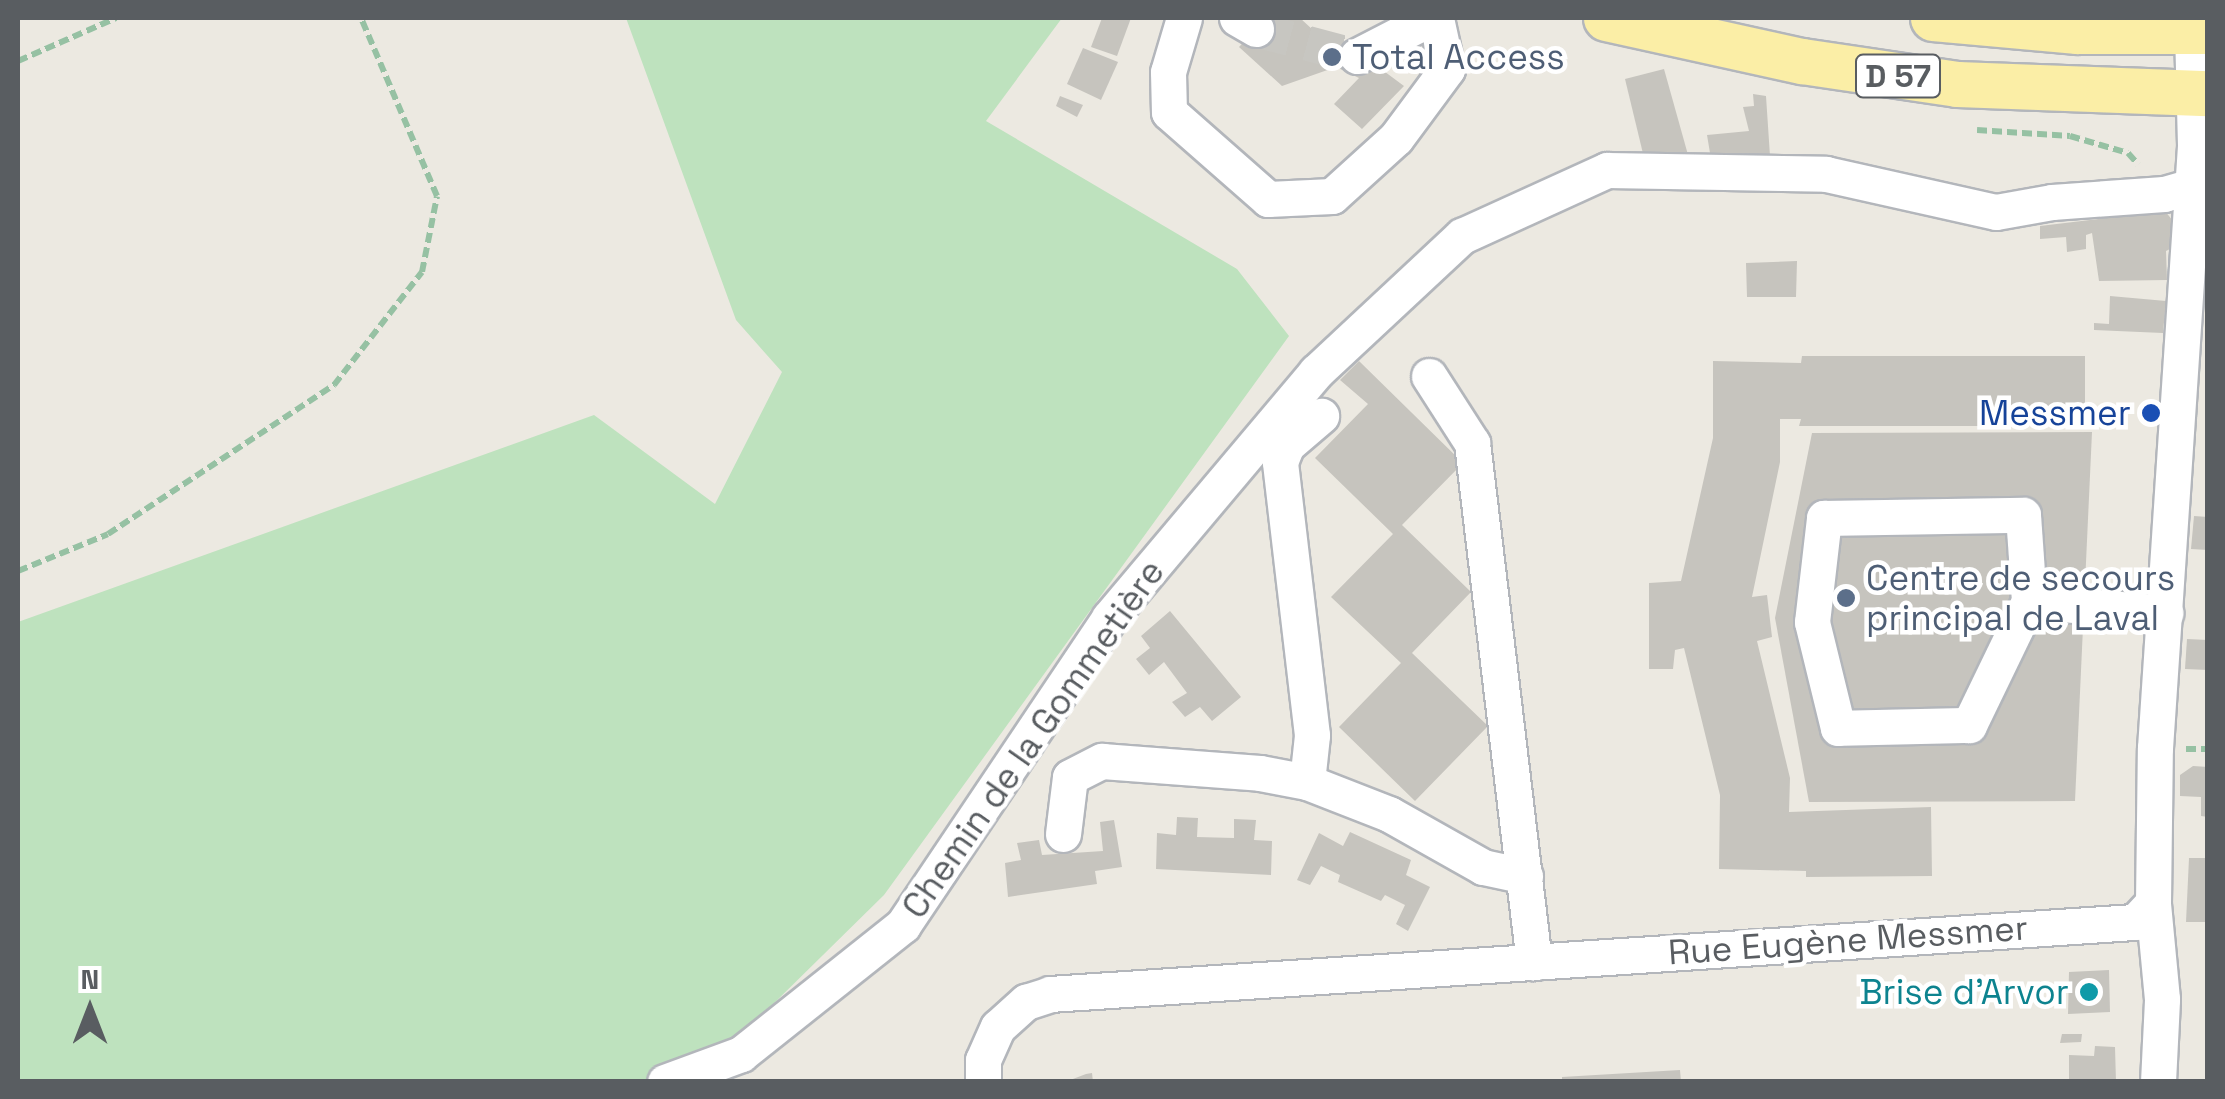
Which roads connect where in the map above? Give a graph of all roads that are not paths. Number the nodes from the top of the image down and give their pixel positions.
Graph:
1 (1184, 18) edge
2 (1434, 18) edge
3 (1606, 18) edge
4 (1932, 18) edge
5 (2200, 31) edge
6 (1358, 56) tunnel mouth
7 (2201, 94) edge
8 (2178, 190) junction
9 (1429, 376) dead end
10 (1321, 416) dead end
11 (2029, 601) junction
12 (2164, 612) junction
13 (1307, 782) junction
14 (1062, 834) dead end
15 (1525, 876) junction
16 (2153, 903) junction
17 (1534, 962) junction
18 (665, 1082) edge
19 (982, 1082) edge
20 (2158, 1082) edge

1 - 2 street
2 - 6 street
3 - 7 main road, D 57
4 - 5 main road, D 57
5 - 7 street
7 - 8 street
8 - 12 street
8 - 18 street, Chemin de la Gommetière
9 - 15 street
10 - 13 street
11 - 11 street
11 - 12 street
12 - 16 street
13 - 14 street
13 - 15 street
15 - 17 street
16 - 17 street, Rue Eugène Messmer
16 - 20 street
17 - 19 street, Rue Eugène Messmer

